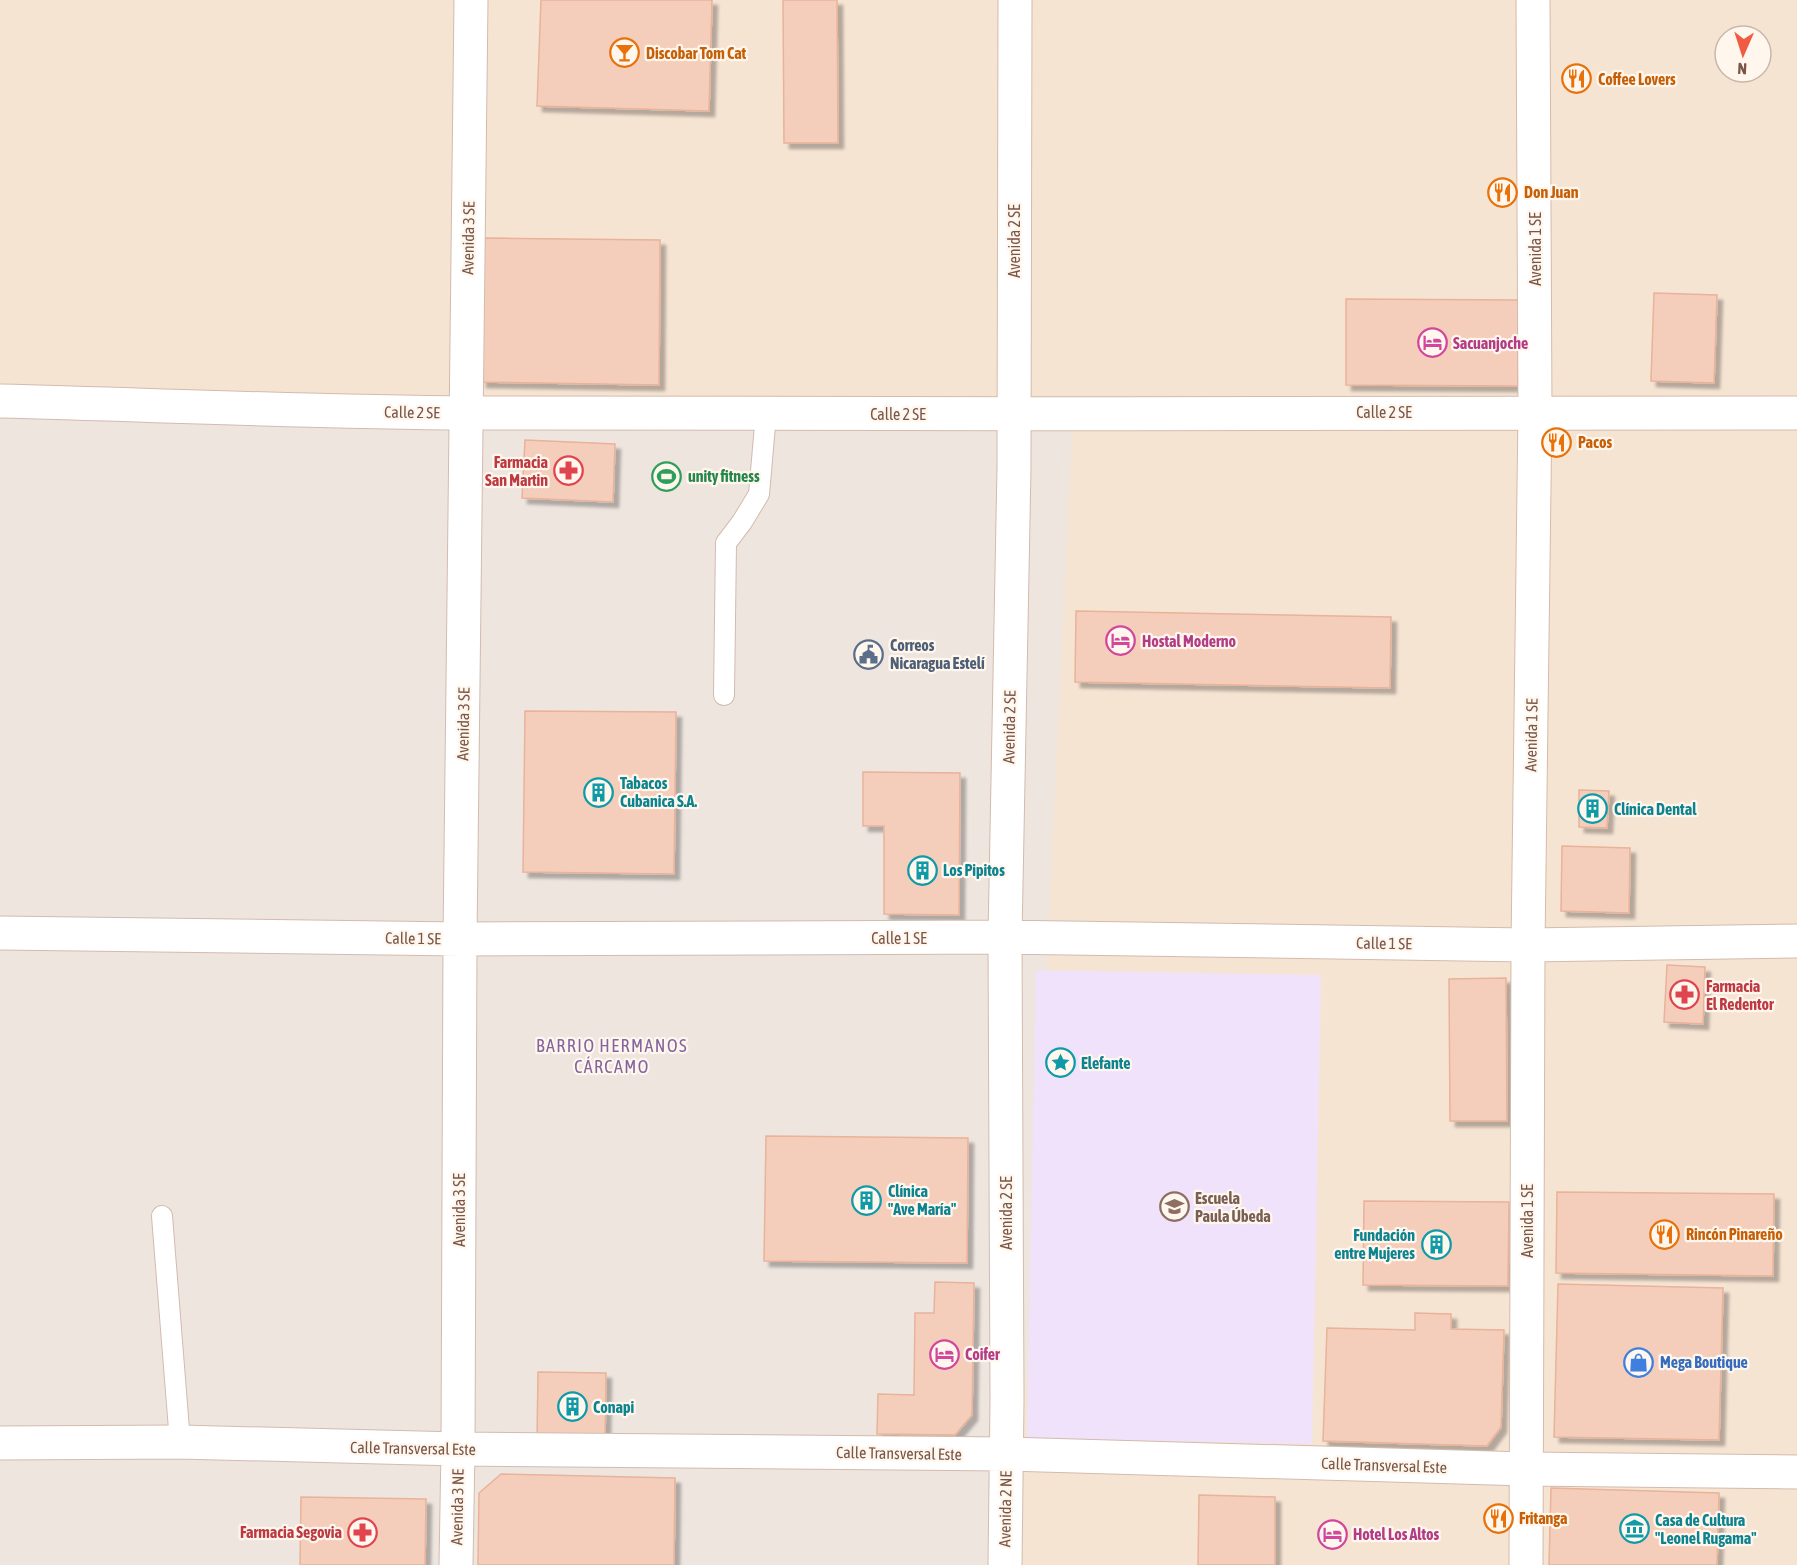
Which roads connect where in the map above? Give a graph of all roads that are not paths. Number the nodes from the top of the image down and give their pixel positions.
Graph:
1 (471, 0) edge
2 (1015, 0) edge
3 (1533, 0) edge
4 (0, 401) edge
5 (1535, 412) junction
6 (466, 413) junction
7 (1797, 413) edge
8 (765, 414) junction
9 (1014, 414) junction
10 (724, 695) dead end
11 (0, 933) edge
12 (1005, 938) junction
13 (460, 939) junction
14 (1797, 941) edge
15 (1528, 945) junction
16 (162, 1216) dead end
17 (180, 1442) junction
18 (0, 1443) edge
19 (458, 1449) junction
20 (1006, 1454) junction
21 (1527, 1469) junction
22 (1797, 1472) edge
23 (456, 1565) edge
24 (1005, 1565) edge
25 (1526, 1565) edge

1 - 6 street, Avenida 3 SE
2 - 9 street, Avenida 2 SE
3 - 5 street, Avenida 1 SE
4 - 6 street, Calle 2 SE
5 - 7 street, Calle 2 SE
5 - 9 street, Calle 2 SE
5 - 15 street, Avenida 1 SE
6 - 8 street, Calle 2 SE
6 - 13 street, Avenida 3 SE
8 - 9 street, Calle 2 SE
8 - 10 lane
9 - 12 street, Avenida 2 SE
11 - 13 street, Calle 1 SE
12 - 13 street, Calle 1 SE
12 - 15 street, Calle 1 SE
12 - 20 street, Avenida 2 SE
13 - 19 street, Avenida 3 SE
14 - 15 street, Calle 1 SE
15 - 21 street, Avenida 1 SE
16 - 17 lane
17 - 18 street, Calle Transversal Este
17 - 19 street, Calle Transversal Este
19 - 20 street, Calle Transversal Este
19 - 23 street, Avenida 3 NE
20 - 21 street, Calle Transversal Este
20 - 24 street, Avenida 2 NE
21 - 22 street, Calle Transversal Este
21 - 25 street, Avenida 1 SE

